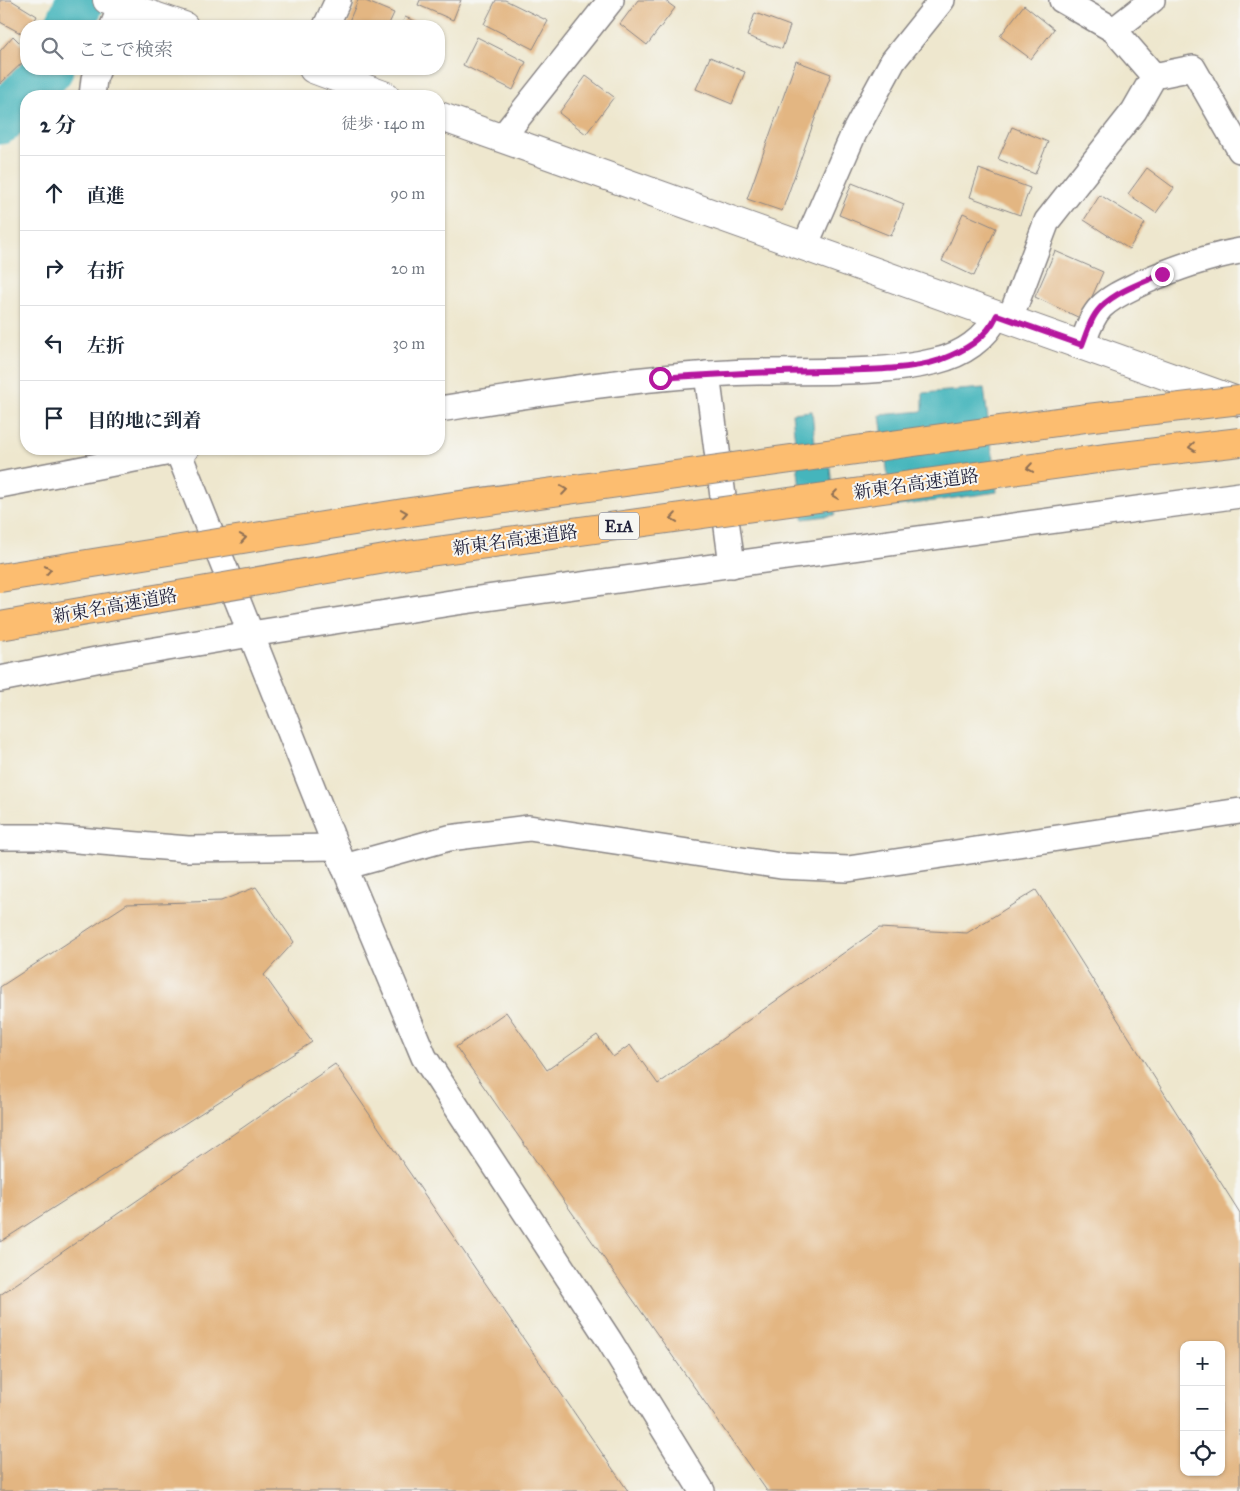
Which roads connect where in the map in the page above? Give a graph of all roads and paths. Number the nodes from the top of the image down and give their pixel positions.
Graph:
1 (338, 0) edge
2 (611, 0) edge
3 (942, 0) edge
4 (1062, 0) edge
5 (1152, 0) edge
6 (112, 8) edge
7 (160, 20) edge
8 (329, 20) edge
9 (1114, 30) junction
10 (96, 75) edge
11 (329, 75) edge
12 (1154, 76) junction
13 (93, 90) edge
14 (370, 90) edge
15 (445, 118) edge
16 (501, 139) junction
17 (1240, 150) edge
18 (805, 246) junction
19 (1240, 251) edge
20 (1004, 317) junction
21 (1082, 345) junction
22 (707, 374) junction
23 (1240, 401) edge
24 (445, 407) edge
25 (1240, 442) edge
26 (149, 455) edge
27 (182, 455) edge
28 (0, 484) edge
29 (1240, 495) edge
30 (732, 565) junction
31 (0, 578) edge
32 (0, 626) edge
33 (251, 634) junction
34 (0, 679) edge
35 (1240, 811) edge
36 (0, 837) edge
37 (340, 857) junction
38 (702, 1491) edge

1 - 8 street
2 - 16 street
3 - 18 street
4 - 9 street
5 - 9 street
6 - 7 street
9 - 12 street
10 - 13 street
11 - 14 street
12 - 17 street
12 - 20 street
15 - 16 street
16 - 18 street
18 - 20 street
19 - 21 street
20 - 21 street
20 - 22 street
21 - 23 street
22 - 24 street
22 - 30 street
31 -> 23 highway, bridge
25 -> 32 highway, 新東名高速道路 / E1A, bridge
26 - 28 street
27 - 33 street
29 - 30 street
30 - 33 street
33 - 34 street
33 - 37 street
35 - 37 street
36 - 37 street
37 - 38 street

